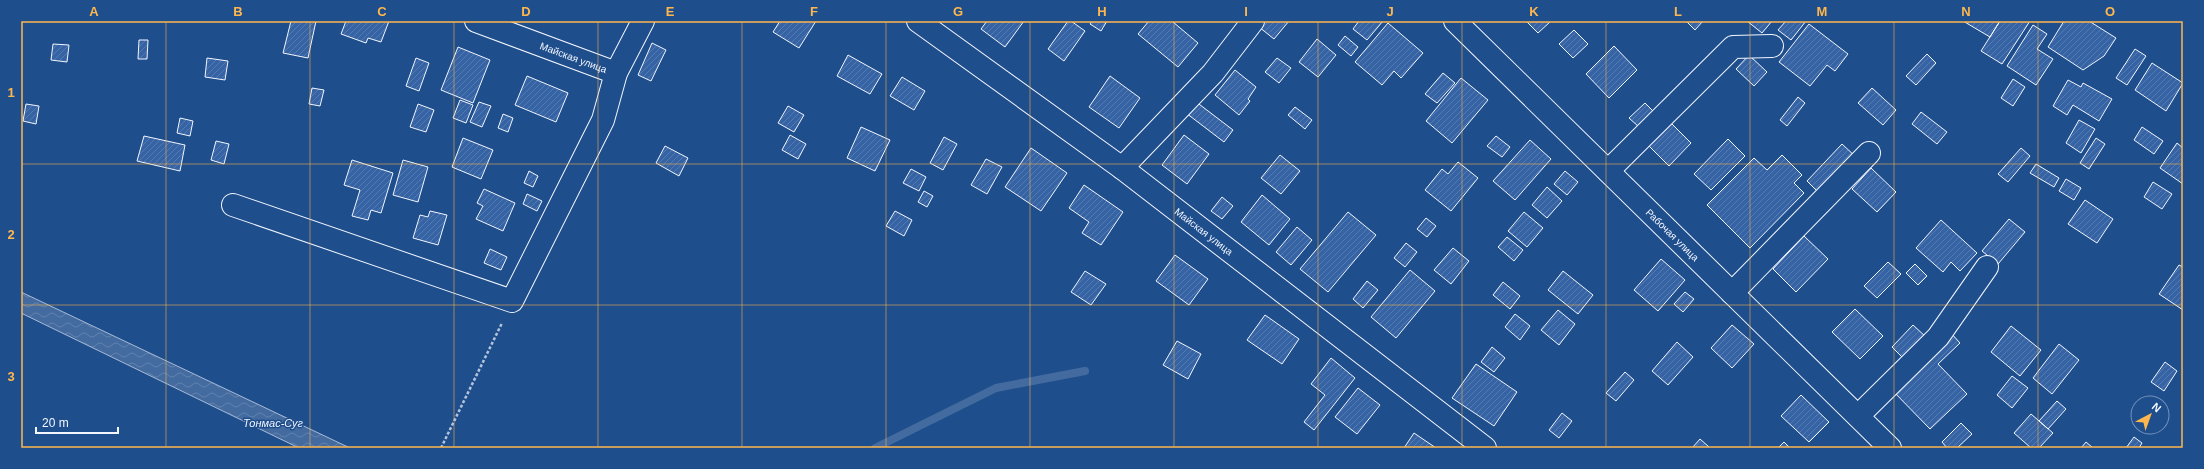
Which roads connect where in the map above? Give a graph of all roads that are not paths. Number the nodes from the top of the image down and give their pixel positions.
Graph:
1 (476, 21) edge
2 (643, 21) edge
3 (918, 21) edge
4 (1253, 21) edge
5 (1455, 21) edge
6 (1772, 46) dead end
7 (616, 73) junction
8 (1869, 153) dead end
9 (1122, 168) junction
10 (1608, 171) junction
11 (232, 205) dead end
12 (1987, 267) dead end
13 (1732, 294) junction
14 (1858, 416) junction
15 (1485, 448) edge
16 (1890, 448) edge

1 - 7 street, Майская улица
2 - 7 street, Майская улица
3 - 9 street, Майская улица
4 - 9 street
5 - 10 street, Рабочая улица
6 - 10 street
7 - 11 street
8 - 13 street
9 - 15 street, Майская улица
10 - 13 street, Рабочая улица
12 - 14 street
13 - 14 street, Рабочая улица
14 - 16 street, Рабочая улица

